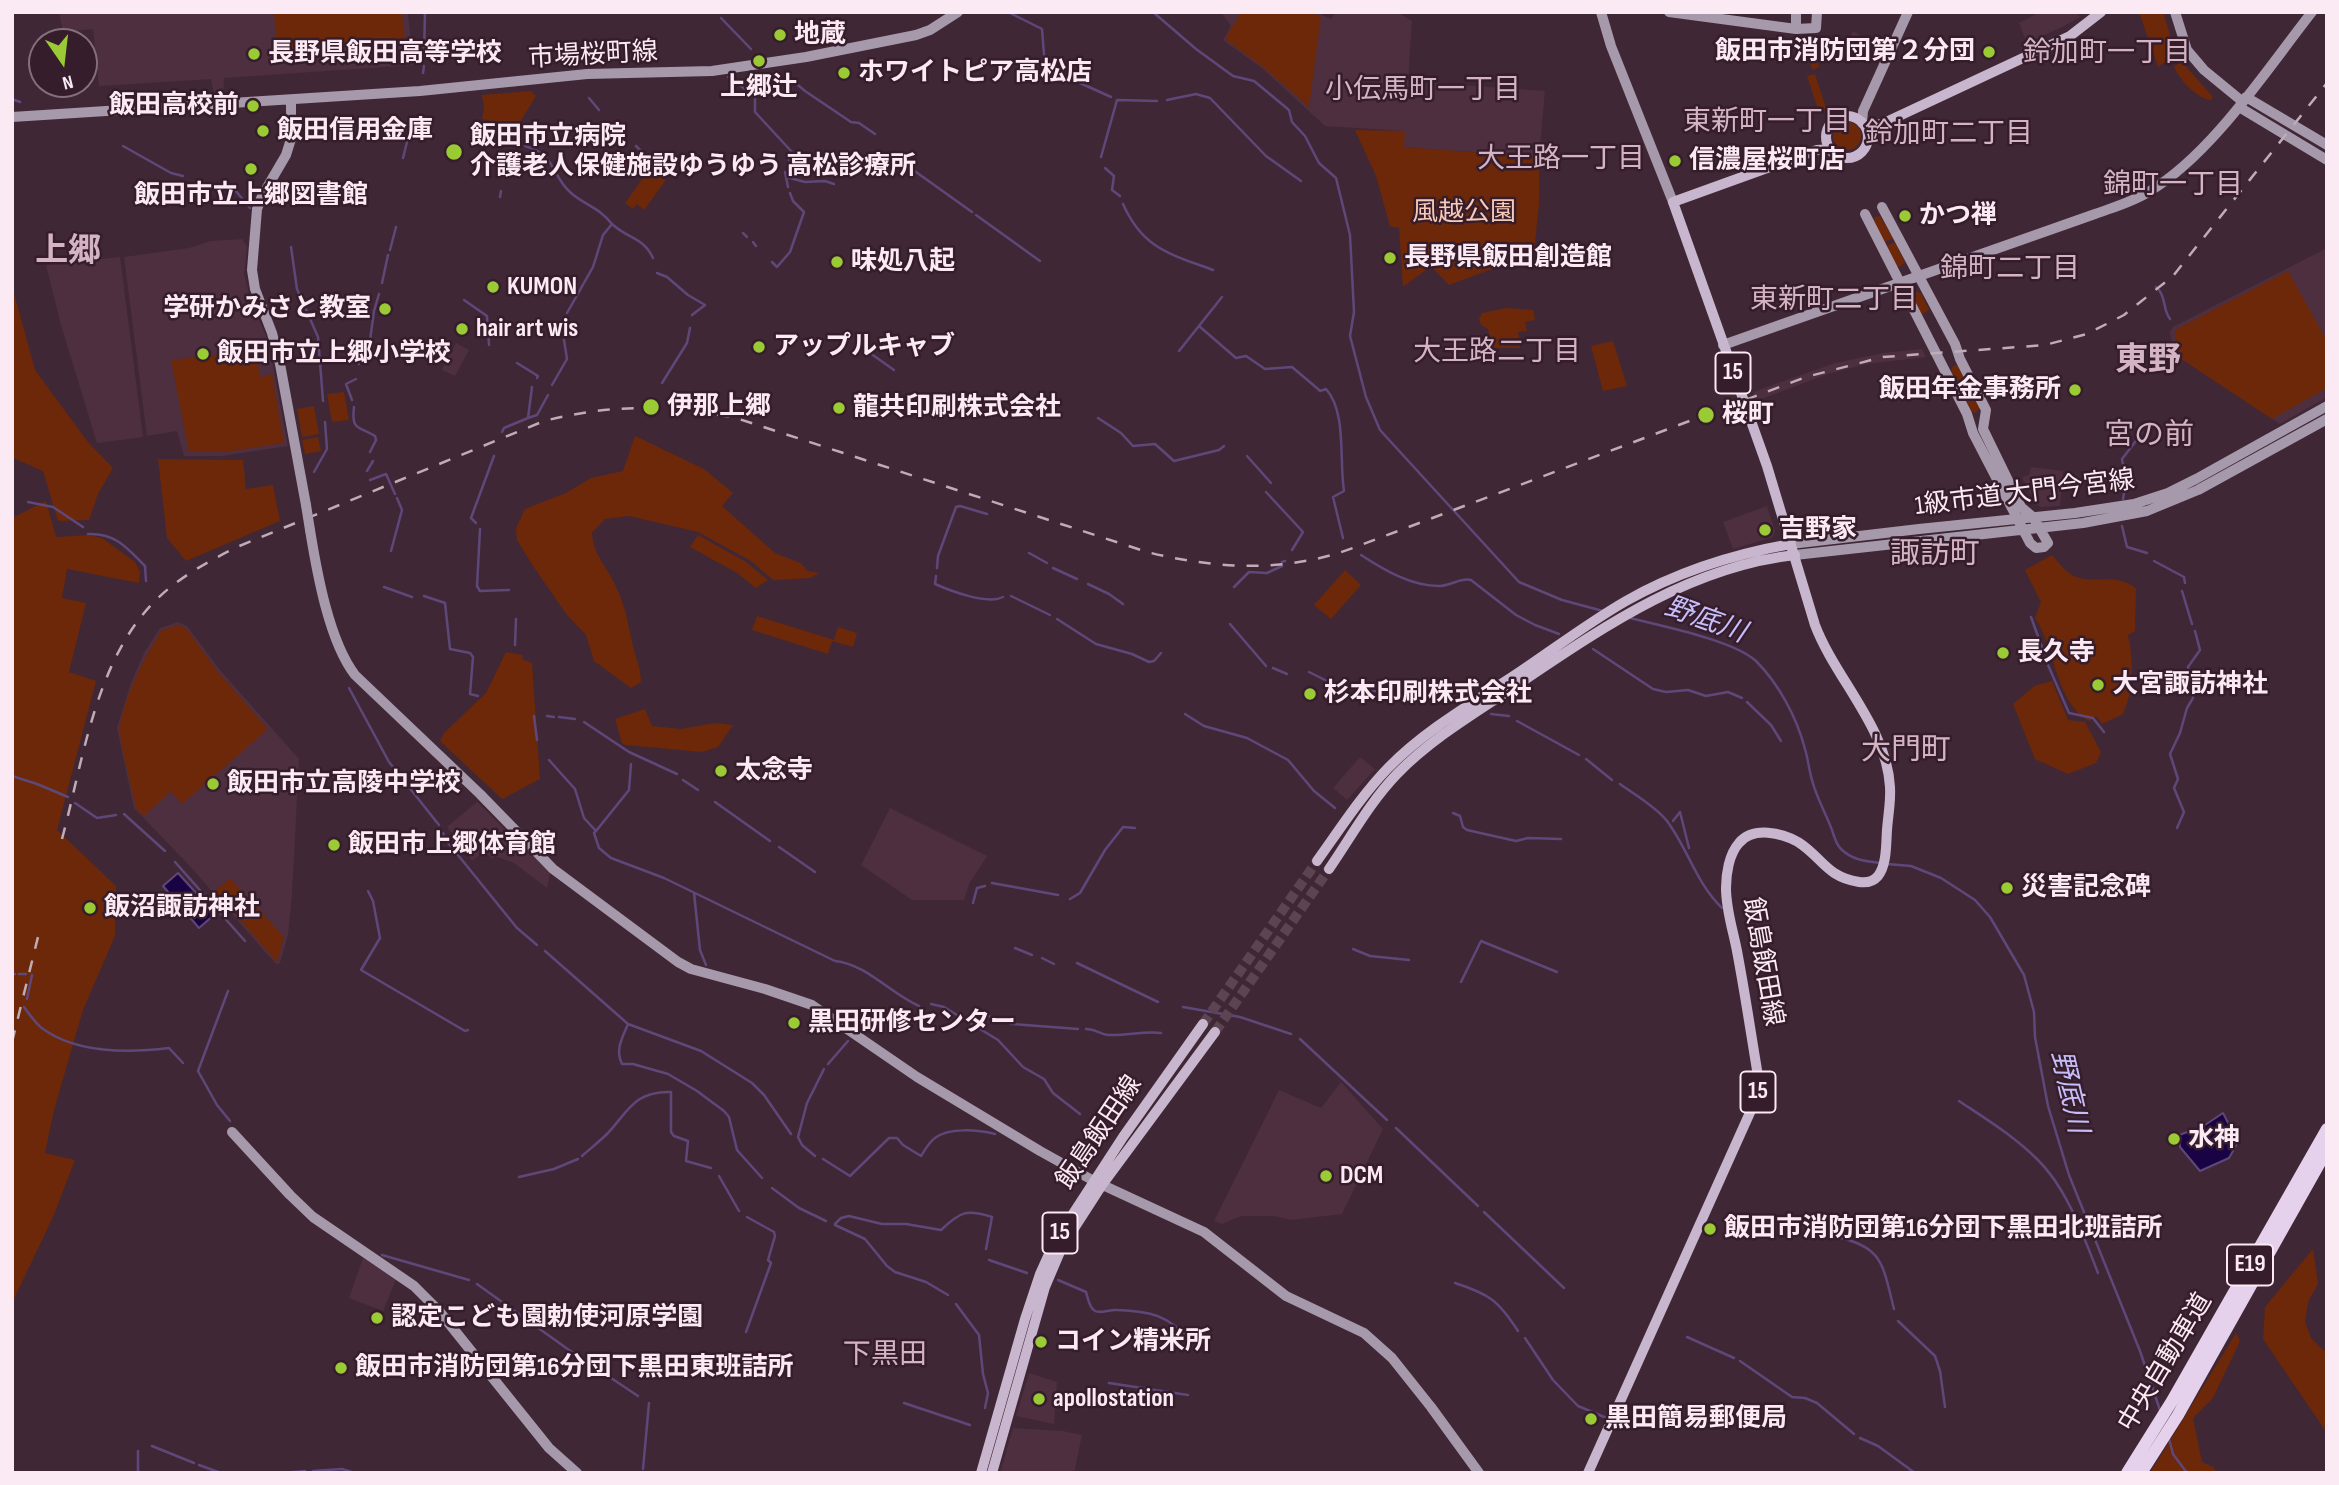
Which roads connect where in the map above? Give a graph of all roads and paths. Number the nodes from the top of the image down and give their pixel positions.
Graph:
1 (957, 12) edge
2 (1601, 12) edge
3 (1669, 12) edge
4 (1796, 12) edge
5 (1817, 12) edge
6 (1908, 12) edge
7 (2101, 12) edge
8 (2175, 12) edge
9 (2307, 14) edge
10 (1796, 29) junction
11 (291, 100) junction
12 (2243, 102) junction
13 (12, 117) edge
14 (1863, 123) junction
15 (2327, 145) edge
16 (1829, 146) junction
17 (2327, 160) edge
18 (1673, 202) junction
19 (1882, 207) dead end
20 (1865, 214) dead end
21 (1918, 276) junction
22 (1900, 282) junction
23 (1723, 345) junction
24 (2327, 406) edge
25 (2327, 419) edge
26 (2033, 517) junction
27 (2018, 519) junction
28 (2039, 527) junction
29 (2023, 529) junction
30 (1793, 550) junction
31 (1583, 634) junction
32 (1317, 861) tunnel mouth
33 (1329, 869) tunnel mouth
34 (1203, 1024) tunnel mouth
35 (1215, 1032) tunnel mouth
36 (2327, 1129) edge
37 (232, 1132) dead end
38 (2327, 1150) edge
39 (1098, 1183) junction
40 (577, 1473) edge
41 (981, 1473) edge
42 (992, 1473) edge
43 (1479, 1473) edge
44 (1588, 1473) edge
45 (2127, 1473) edge
46 (2141, 1473) edge

1 - 11 street, 市場桜町線
2 - 18 street
3 - 10 street
4 - 10 street
5 - 10 street
6 - 14 street
7 - 14 main road
8 - 12 street
9 - 12 street
11 - 13 street, 市場桜町線
11 - 39 street, bridge
12 - 15 street
12 - 17 street
12 - 21 street
14 - 16 main road
14 - 16 main road
16 - 18 main road
18 - 23 main road, 飯島飯田線 / 15
19 - 21 street
20 - 22 street
21 - 22 street
21 - 26 street
22 - 23 street
22 - 27 street
23 - 30 main road, 飯島飯田線 / 15
24 - 26 street, 1級市道 大門今宮線
25 - 28 street
26 - 27 street, 1級市道 大門今宮線
26 - 28 street
27 - 29 street
27 - 30 street, 1級市道 大門今宮線
28 - 29 street
28 - 29 street
29 - 30 street
30 - 31 main road
30 - 44 main road, 飯島飯田線 / 15
31 - 32 main road
31 - 33 main road
34 - 39 main road, 飯島飯田線 / 15
35 - 39 main road, 飯島飯田線 / 15
36 - 45 highway, 中央自動車道 / E19
37 - 40 street
38 - 46 highway, 中央自動車道 / E19
39 - 41 main road, 飯島飯田線 / 15
39 - 42 main road, 飯島飯田線 / 15
39 - 43 street

